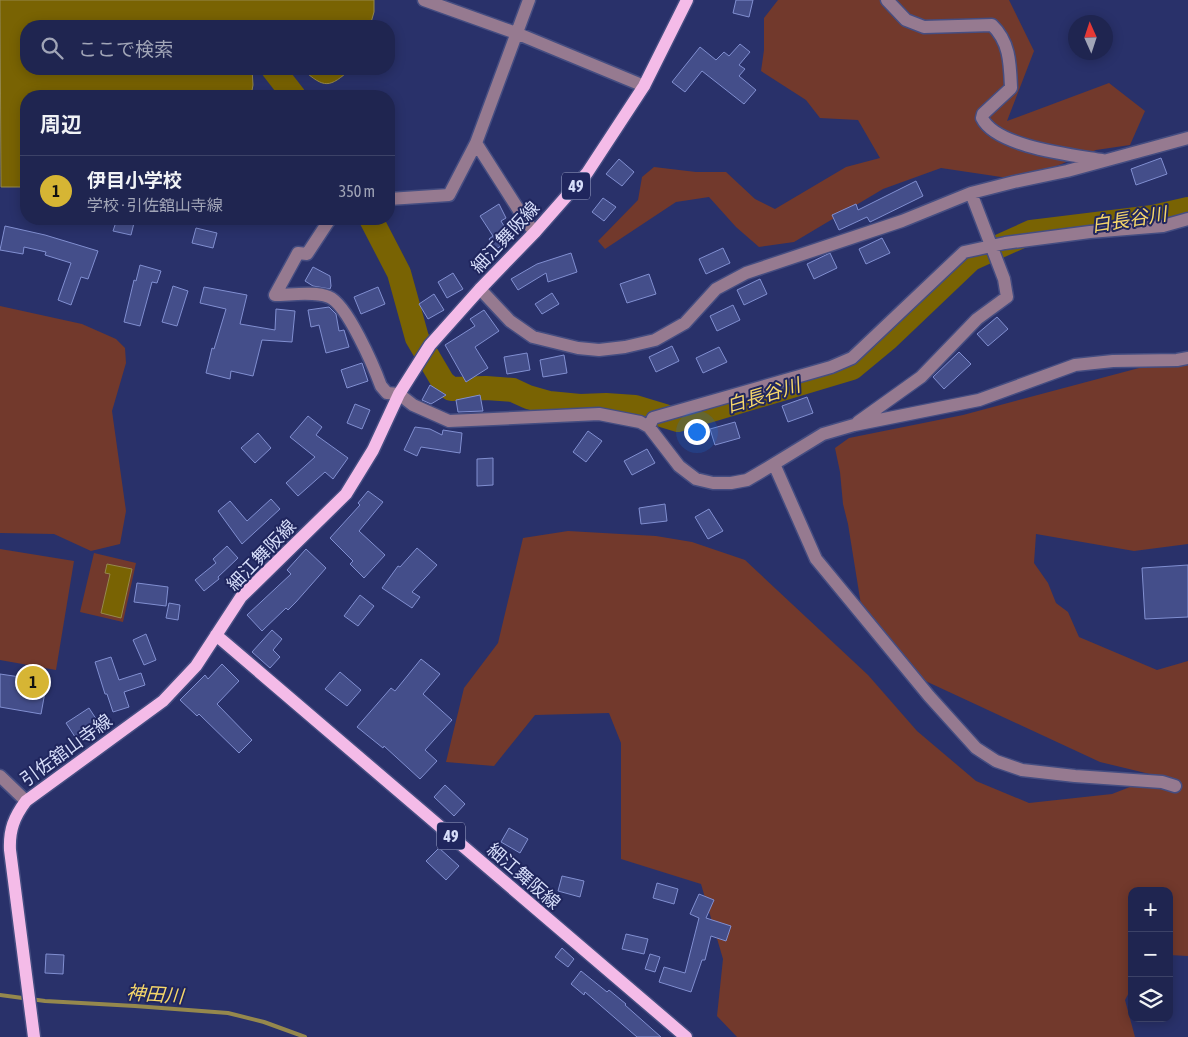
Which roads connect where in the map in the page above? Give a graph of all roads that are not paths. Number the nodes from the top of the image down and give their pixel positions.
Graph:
1 (424, 0) edge
2 (529, 0) edge
3 (687, 0) edge
4 (887, 0) edge
5 (516, 33) junction
6 (644, 86) junction
7 (1188, 138) edge
8 (476, 143) junction
9 (1106, 160) junction
10 (971, 193) junction
11 (395, 199) edge
12 (1188, 219) edge
13 (326, 225) edge
14 (535, 232) junction
15 (991, 245) junction
16 (480, 289) junction
17 (1188, 358) edge
18 (399, 394) junction
19 (854, 425) junction
20 (649, 428) junction
21 (774, 464) junction
22 (216, 635) junction
23 (0, 776) edge
24 (1175, 786) dead end
25 (26, 801) junction
26 (34, 1037) edge
27 (686, 1037) edge

1 - 5 street
2 - 5 street
3 - 6 main road, 細江舞阪線 / 49
4 - 9 street
5 - 6 street
5 - 8 street
6 - 14 main road, 細江舞阪線 / 49
7 - 9 street
8 - 11 street
8 - 14 street
9 - 10 street
10 - 15 street
10 - 16 street
12 - 15 street
13 - 18 street
14 - 16 main road, 細江舞阪線 / 49
15 - 19 street
15 - 20 street
16 - 18 main road, 細江舞阪線 / 49
17 - 19 street
18 - 20 street
18 - 22 main road, 細江舞阪線 / 49
19 - 21 street
20 - 21 street
21 - 24 street
22 - 25 main road, 引佐舘山寺線
22 - 27 main road, 細江舞阪線 / 49
23 - 25 street
25 - 26 main road, 引佐舘山寺線

